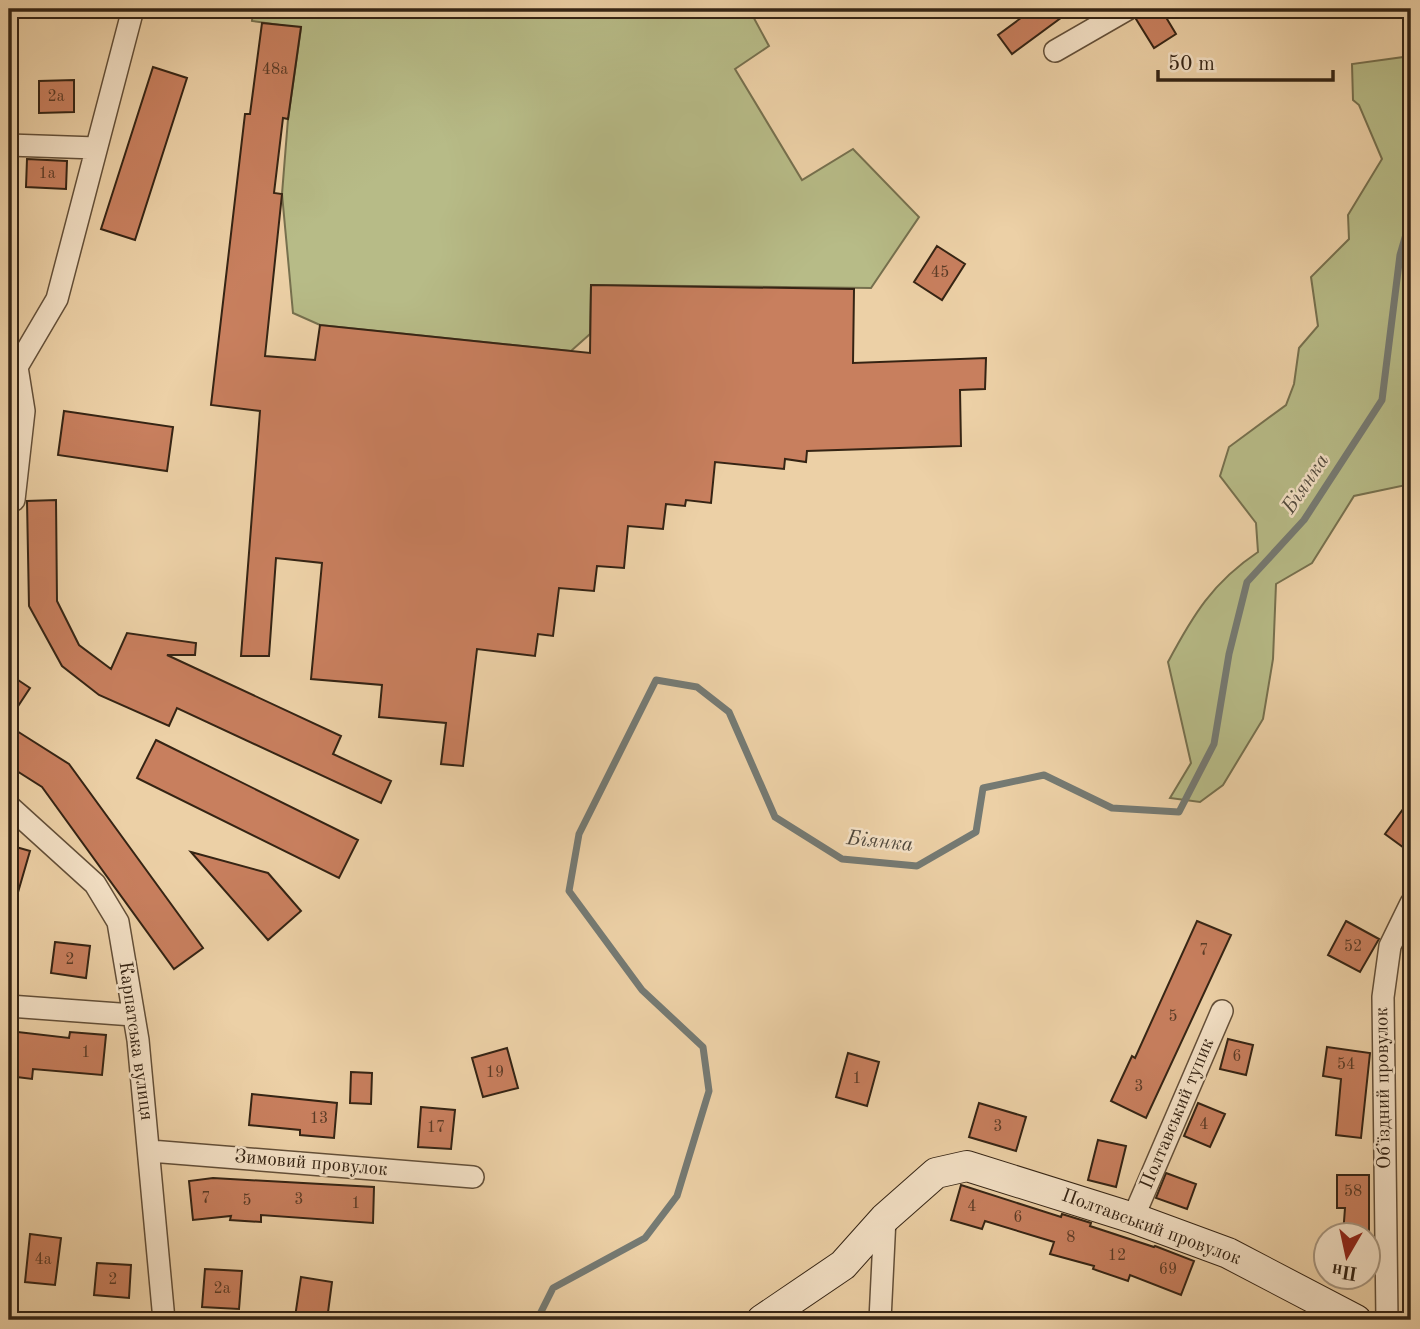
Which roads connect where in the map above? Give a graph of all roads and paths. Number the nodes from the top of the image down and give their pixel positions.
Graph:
1 (133, 9) edge
2 (1128, 9) edge
3 (1055, 51) dead end
4 (9, 145) edge
5 (96, 148) junction
6 (13, 367) edge
7 (14, 500) dead end
8 (9, 806) edge
9 (1411, 903) edge
10 (9, 1006) edge
11 (1222, 1011) dead end
12 (133, 1015) junction
13 (150, 1151) junction
14 (473, 1177) dead end
15 (885, 1218) junction
16 (1133, 1218) junction
17 (164, 1320) edge
18 (762, 1320) edge
19 (880, 1320) edge
20 (1356, 1320) edge
21 (1387, 1320) edge

1 - 5 street
2 - 3 street
4 - 5 street
5 - 6 street
6 - 7 street
8 - 12 street, Карпатська вулиця
9 - 21 street, Обʼїздний провулок
10 - 12 street
11 - 16 street, Полтавський тупик
12 - 13 street, Карпатська вулиця
13 - 14 street, Зимовий провулок
13 - 17 street, Карпатська вулиця
15 - 16 street, Полтавський провулок
15 - 18 street
15 - 19 street
16 - 20 street, Полтавський провулок

